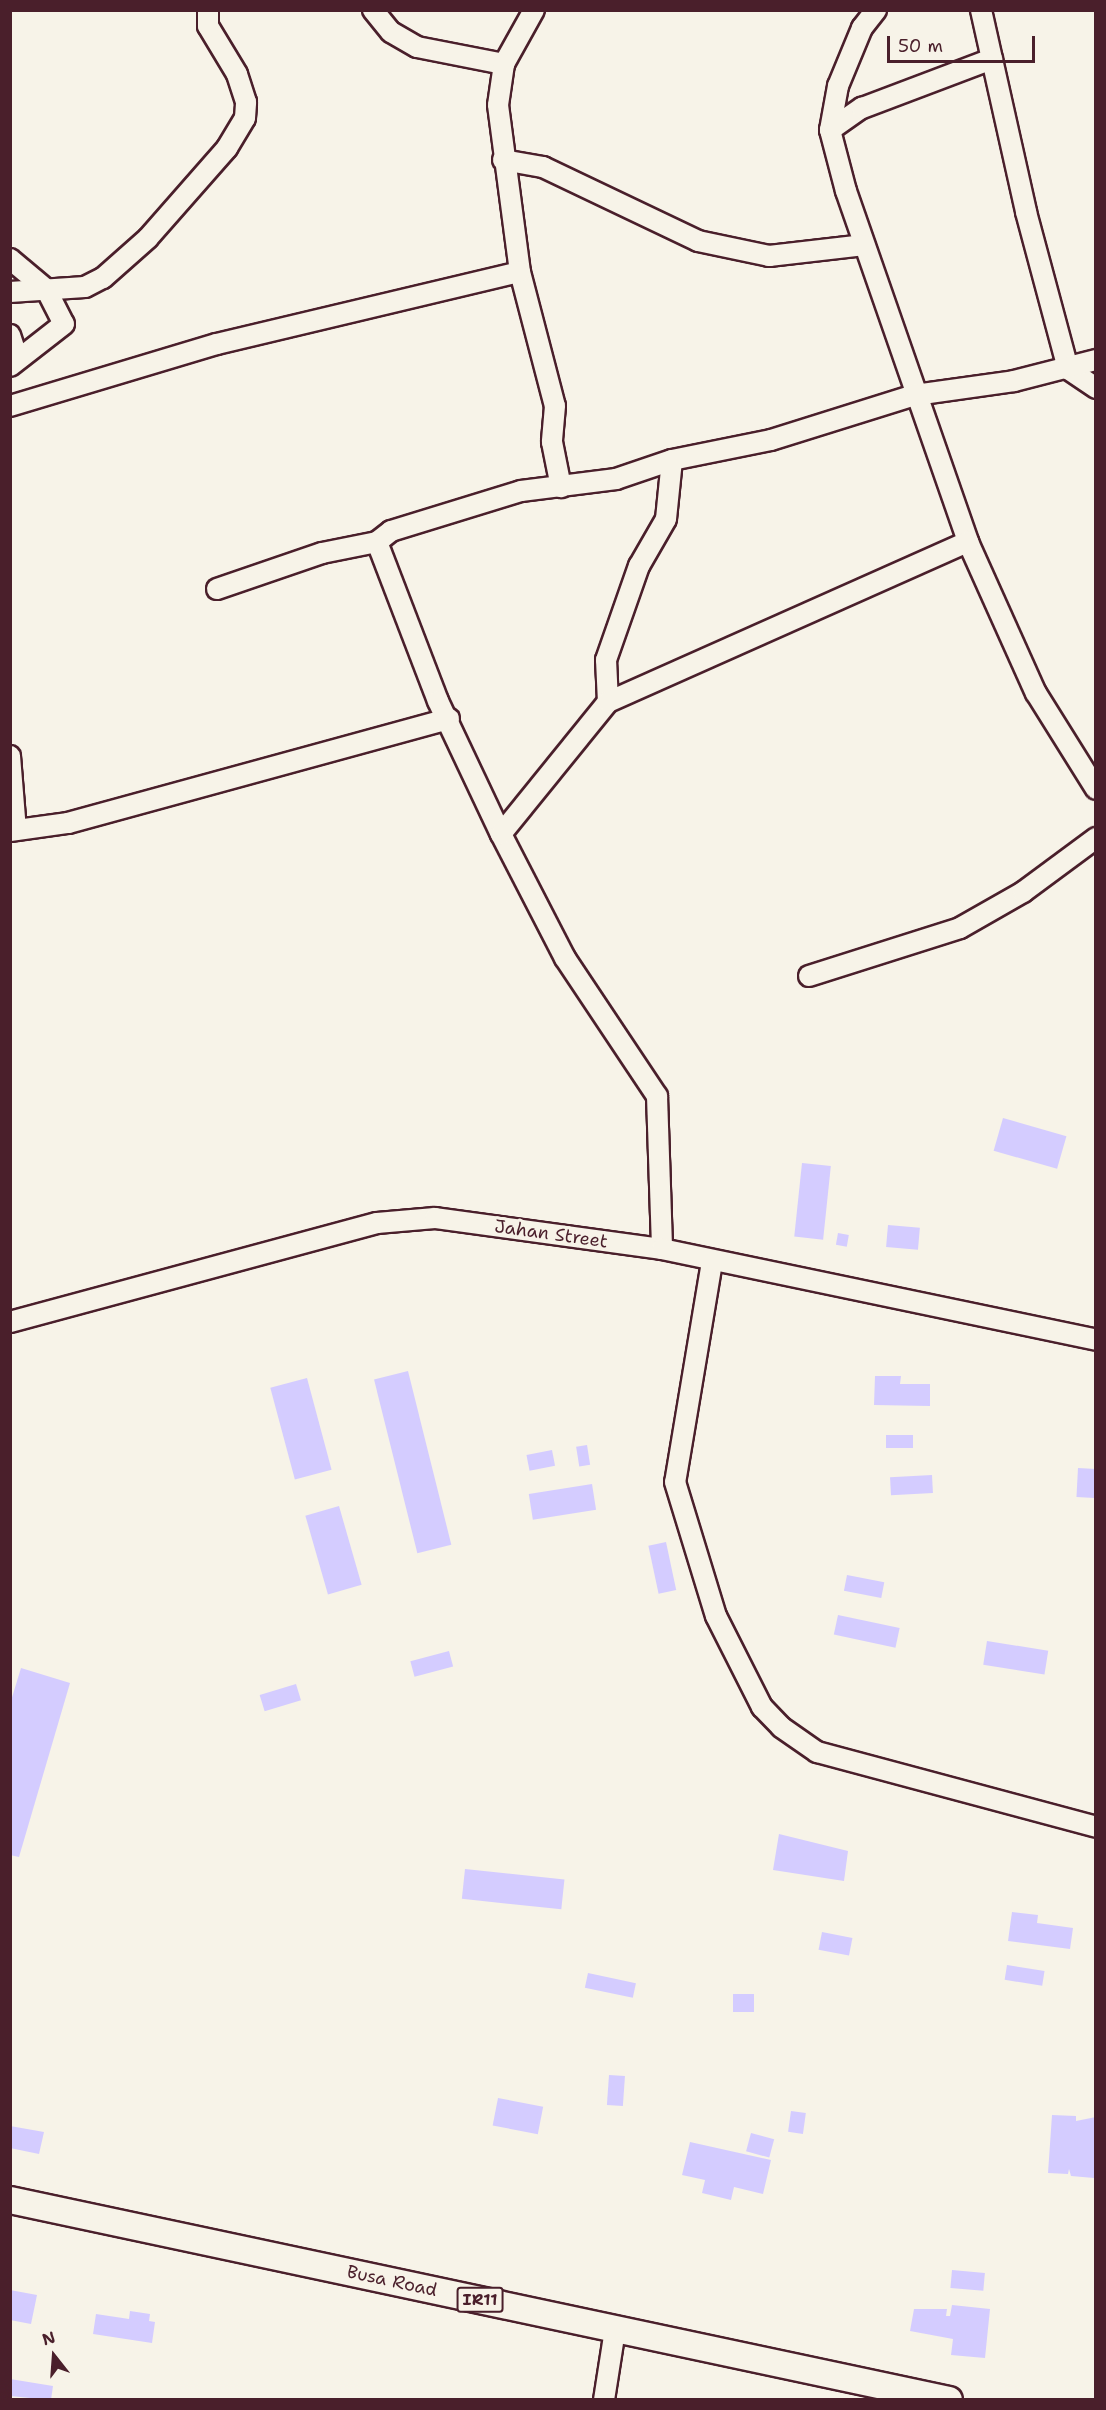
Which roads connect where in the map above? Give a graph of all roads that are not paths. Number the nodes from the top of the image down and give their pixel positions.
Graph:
1 (208, 10) edge
2 (373, 10) edge
3 (534, 10) edge
4 (876, 10) edge
5 (981, 10) edge
6 (992, 59) junction
7 (504, 64) junction
8 (830, 130) junction
9 (503, 160) junction
10 (864, 245) junction
11 (10, 259) edge
12 (520, 272) junction
13 (46, 289) junction
14 (10, 292) edge
15 (10, 335) edge
16 (1095, 360) edge
17 (14, 361) edge
18 (1068, 369) junction
19 (1095, 388) edge
20 (915, 395) junction
21 (10, 406) edge
22 (672, 460) junction
23 (561, 486) junction
24 (378, 542) junction
25 (968, 542) junction
26 (216, 589) dead end
27 (608, 702) junction
28 (449, 719) junction
29 (10, 756) edge
30 (1095, 789) edge
31 (13, 830) edge
32 (501, 834) junction
33 (1095, 838) edge
34 (809, 976) dead end
35 (662, 1249) junction
36 (712, 1262) junction
37 (10, 1322) edge
38 (1095, 1340) edge
39 (1095, 1827) edge
40 (10, 2200) edge
41 (615, 2330) junction
42 (604, 2400) edge
43 (949, 2400) edge

1 - 13 street
2 - 7 street
3 - 7 street
4 - 8 street
5 - 6 street
6 - 8 street
6 - 18 street
7 - 9 street
8 - 10 street
9 - 10 street
9 - 12 street
10 - 20 street
11 - 13 street
12 - 21 street
12 - 23 street
13 - 14 street
13 - 17 street
15 - 17 street
16 - 18 street
18 - 19 street
18 - 20 street
20 - 22 street
20 - 25 street
22 - 23 street
22 - 27 street
23 - 24 street
24 - 26 street
24 - 28 street
25 - 27 street
25 - 30 street
27 - 32 street
28 - 31 street
28 - 32 street
29 - 31 street
32 - 35 street
33 - 34 street
35 - 36 street, Jahan Street
35 - 37 street, Jahan Street
36 - 38 street, Jahan Street
36 - 39 street
40 - 41 main road, Busa Road / IR11
41 - 42 street
41 - 43 main road, Busa Road / IR11

